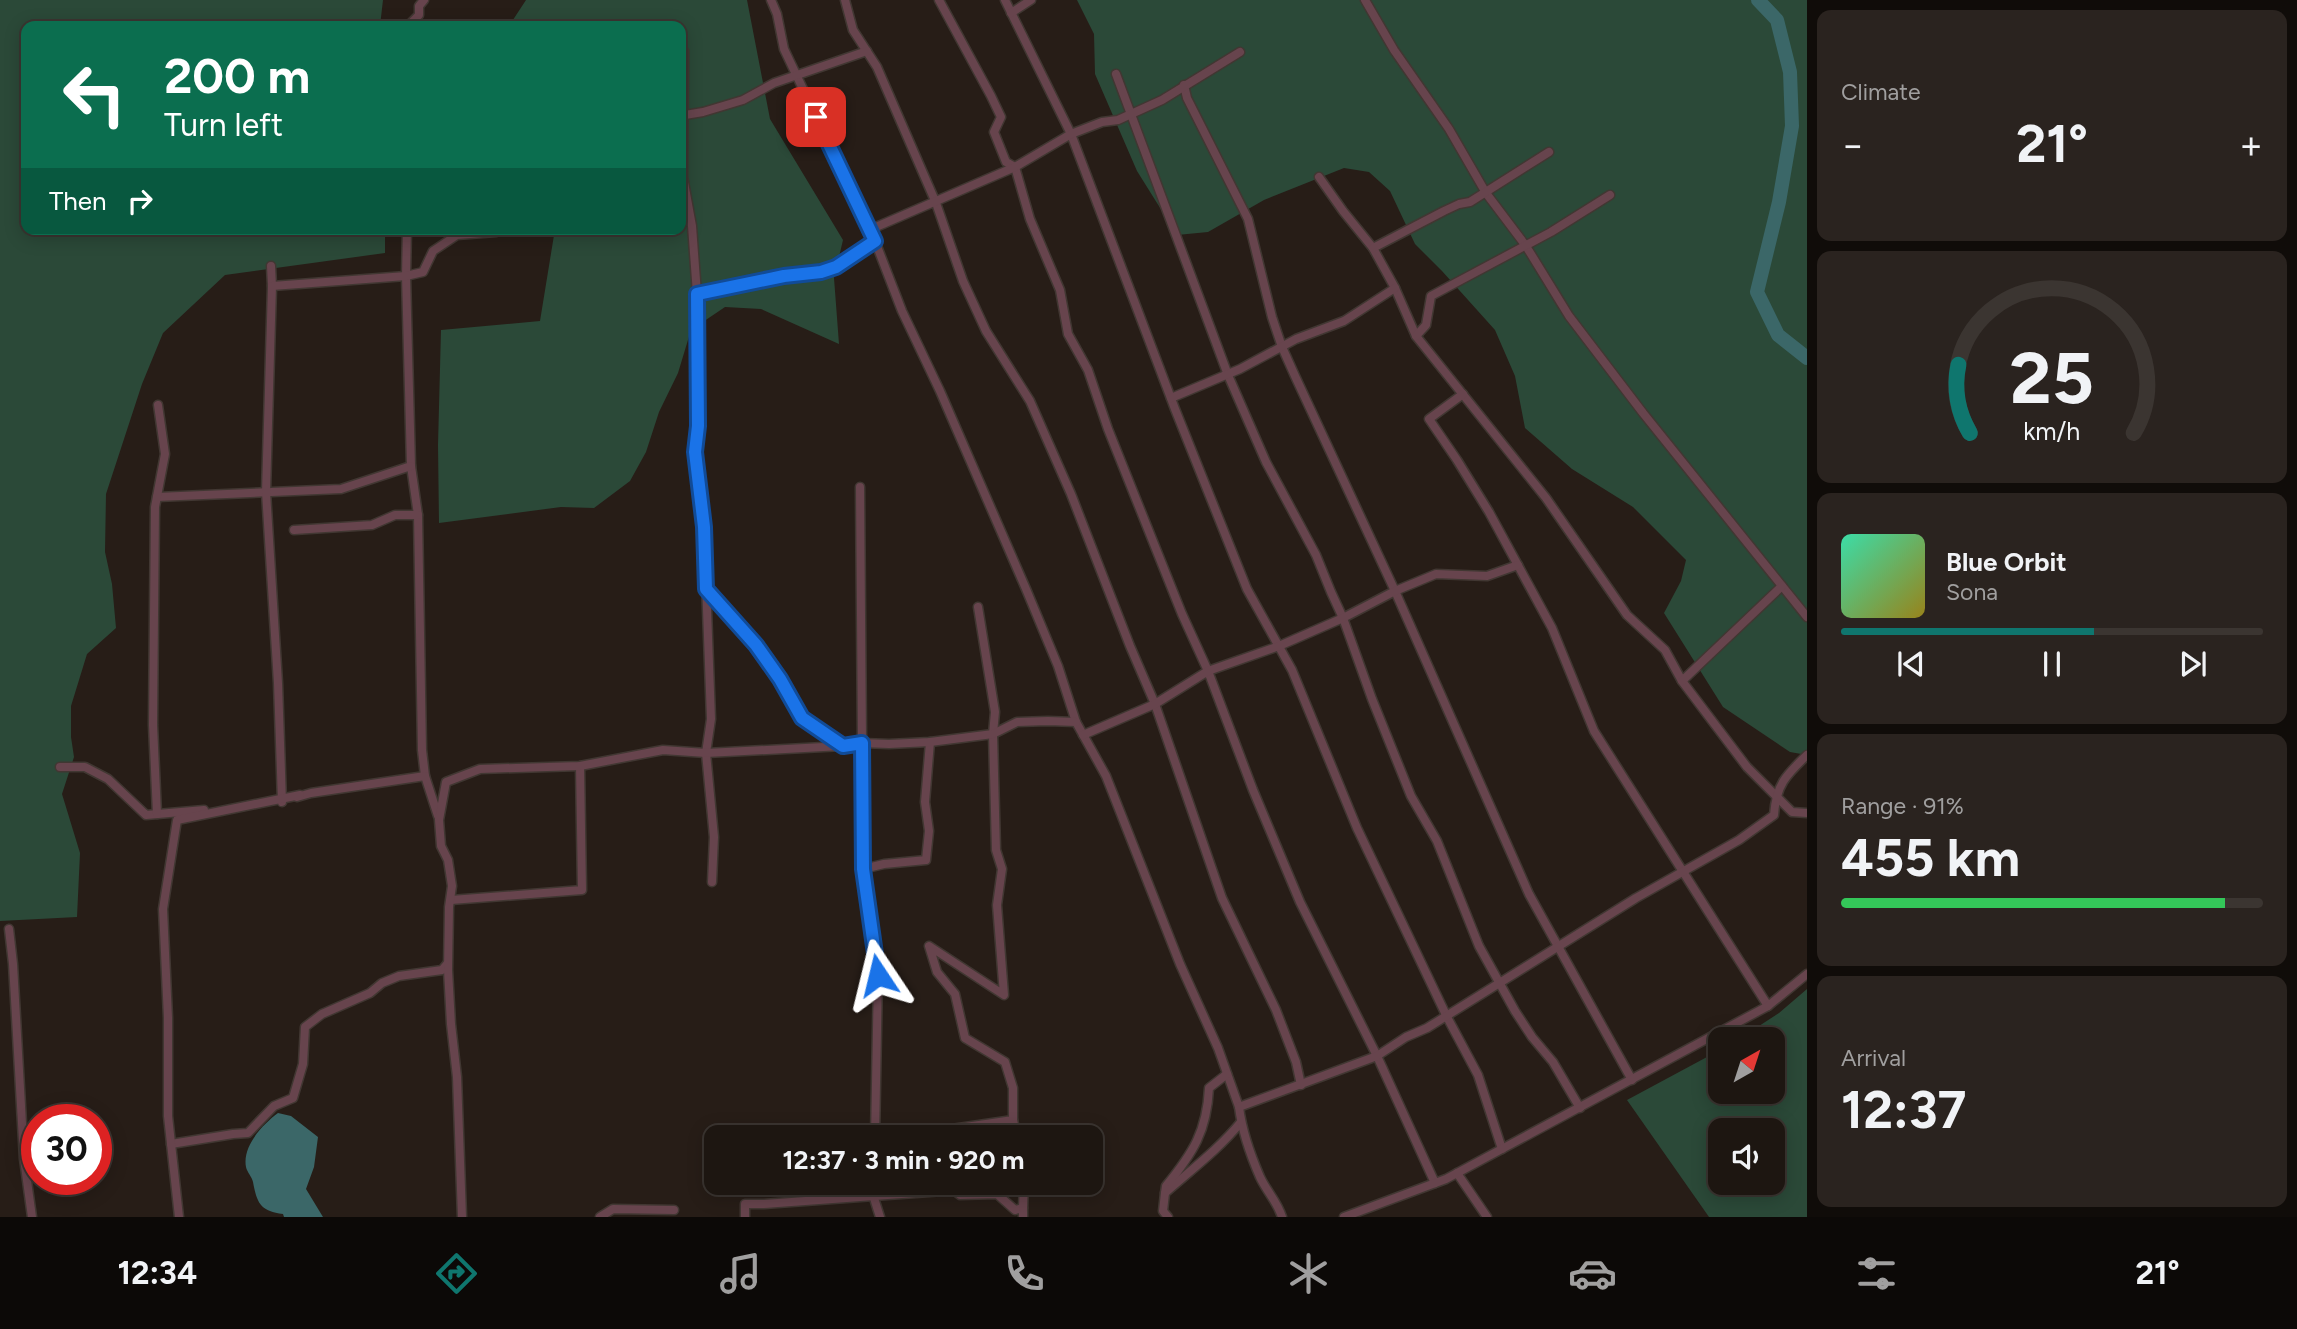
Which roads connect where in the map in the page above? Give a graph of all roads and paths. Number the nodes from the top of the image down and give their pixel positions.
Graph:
1 (424, 0) edge
2 (771, 0) edge
3 (845, 0) edge
4 (939, 0) edge
5 (1005, 0) edge
6 (1031, 0) edge
7 (1365, 0) edge
8 (1011, 13) junction
9 (413, 21) edge
10 (867, 51) junction
11 (1240, 52) dead end
12 (1116, 74) dead end
13 (796, 75) junction
14 (1184, 85) junction
15 (686, 115) edge
16 (1071, 134) junction
17 (1549, 152) dead end
18 (1015, 167) junction
19 (1319, 177) dead end
20 (686, 193) edge
21 (1486, 193) junction
22 (1611, 195) dead end
23 (936, 203) junction
24 (869, 230) junction
25 (407, 235) edge
26 (457, 235) edge
27 (875, 241) junction
28 (1526, 246) junction
29 (1373, 248) junction
30 (271, 266) dead end
31 (406, 276) junction
32 (272, 286) junction
33 (1395, 288) junction
34 (697, 294) junction
35 (1416, 336) junction
36 (1282, 347) junction
37 (1463, 394) junction
38 (1171, 398) junction
39 (158, 405) dead end
40 (411, 466) junction
41 (860, 487) dead end
42 (266, 492) junction
43 (157, 497) junction
44 (418, 515) junction
45 (294, 530) dead end
46 (1518, 565) junction
47 (1782, 586) junction
48 (706, 589) junction
49 (1395, 591) junction
50 (978, 607) dead end
51 (1807, 617) edge
52 (1343, 618) junction
53 (1279, 646) junction
54 (1208, 671) junction
55 (1682, 681) junction
56 (1155, 704) junction
57 (1076, 722) junction
58 (993, 734) junction
59 (1083, 735) junction
60 (930, 742) junction
61 (862, 743) junction
62 (843, 746) junction
63 (706, 753) junction
64 (1807, 755) edge
65 (580, 766) junction
66 (60, 767) dead end
67 (425, 776) junction
68 (299, 795) dead end
69 (1775, 795) junction
70 (282, 802) junction
71 (1807, 813) edge
72 (157, 814) junction
73 (439, 820) junction
74 (863, 869) junction
75 (1682, 872) junction
76 (712, 882) dead end
77 (451, 900) junction
78 (9, 929) dead end
79 (1559, 948) junction
80 (447, 964) dead end
81 (1807, 974) edge
82 (1500, 984) junction
83 (1768, 1006) junction
84 (1447, 1017) junction
85 (1377, 1056) junction
86 (1227, 1074) junction
87 (1632, 1080) junction
88 (1301, 1085) junction
89 (1239, 1107) junction
90 (1580, 1108) junction
91 (1013, 1121) junction
92 (1241, 1122) junction
93 (875, 1125) edge
94 (971, 1125) edge
95 (1014, 1125) edge
96 (171, 1144) junction
97 (1502, 1149) junction
98 (1457, 1173) junction
99 (1435, 1183) junction
100 (1165, 1194) junction
101 (873, 1195) joint
102 (998, 1195) edge
103 (674, 1210) dead end
104 (1023, 1212) edge
105 (32, 1217) edge
106 (179, 1217) edge
107 (462, 1217) edge
108 (600, 1217) edge
109 (745, 1217) edge
110 (880, 1217) edge
111 (1168, 1217) edge
112 (1282, 1217) edge
113 (1344, 1217) edge
114 (1487, 1217) edge

1 - 9 street
2 - 13 street
3 - 10 street
4 - 18 street
5 - 8 street
6 - 8 street
7 - 21 street
8 - 16 street
10 - 13 street
10 - 23 street
11 - 14 street
12 - 52 street
13 - 15 street
13 - 24 street
14 - 16 street
14 - 36 street
16 - 18 street
16 - 38 street
17 - 21 street
18 - 23 street
18 - 54 street
19 - 29 street
20 - 34 street
21 - 28 street
21 - 29 street
22 - 28 street
23 - 24 street
23 - 56 street
24 - 27 street
25 - 31 street
26 - 31 street
27 - 34 street
27 - 57 street
28 - 35 street
28 - 47 street
29 - 33 street
30 - 32 street
31 - 32 street
31 - 40 street
32 - 42 street
33 - 35 street
33 - 36 street
34 - 48 street
35 - 37 street
36 - 38 street
36 - 49 street
37 - 46 street
37 - 55 street
38 - 53 street
39 - 43 street
40 - 42 street
40 - 44 street
41 - 61 street
42 - 43 street
42 - 70 street
43 - 72 street
44 - 45 street
44 - 67 street
46 - 49 street
46 - 75 street
47 - 51 street
47 - 55 street
48 - 62 street
48 - 63 street
49 - 52 street
49 - 79 street
50 - 58 street
52 - 53 street
52 - 82 street
53 - 54 street
53 - 84 street
54 - 56 street
54 - 85 street
55 - 69 street
56 - 59 street
56 - 88 street
57 - 58 street
57 - 59 street
58 - 60 street
58 - 91 street
59 - 86 street
60 - 61 street
60 - 74 street
61 - 62 street
61 - 74 street
62 - 63 street
63 - 65 street
63 - 76 street
64 - 69 street
65 - 73 street
65 - 77 street
66 - 72 street
67 - 70 street
67 - 73 street
68 - 96 street
69 - 71 street
69 - 75 street
70 - 72 street
73 - 77 street
74 - 93 street
75 - 79 street
75 - 83 street
77 - 107 street
78 - 105 street
79 - 82 street
79 - 87 street
80 - 96 street
81 - 83 street
82 - 84 street
82 - 90 street
83 - 87 street
84 - 85 street
84 - 97 street
85 - 88 street
85 - 99 street
86 - 89 street
86 - 100 street
87 - 90 street
88 - 89 street
89 - 92 street
90 - 97 street
91 - 94 street
91 - 95 street
92 - 100 street
92 - 112 street
96 - 106 street
97 - 98 street
98 - 99 street
98 - 114 street
99 - 113 street
100 - 111 street
101 - 109 street
101 - 110 street
102 - 104 street
103 - 108 street

